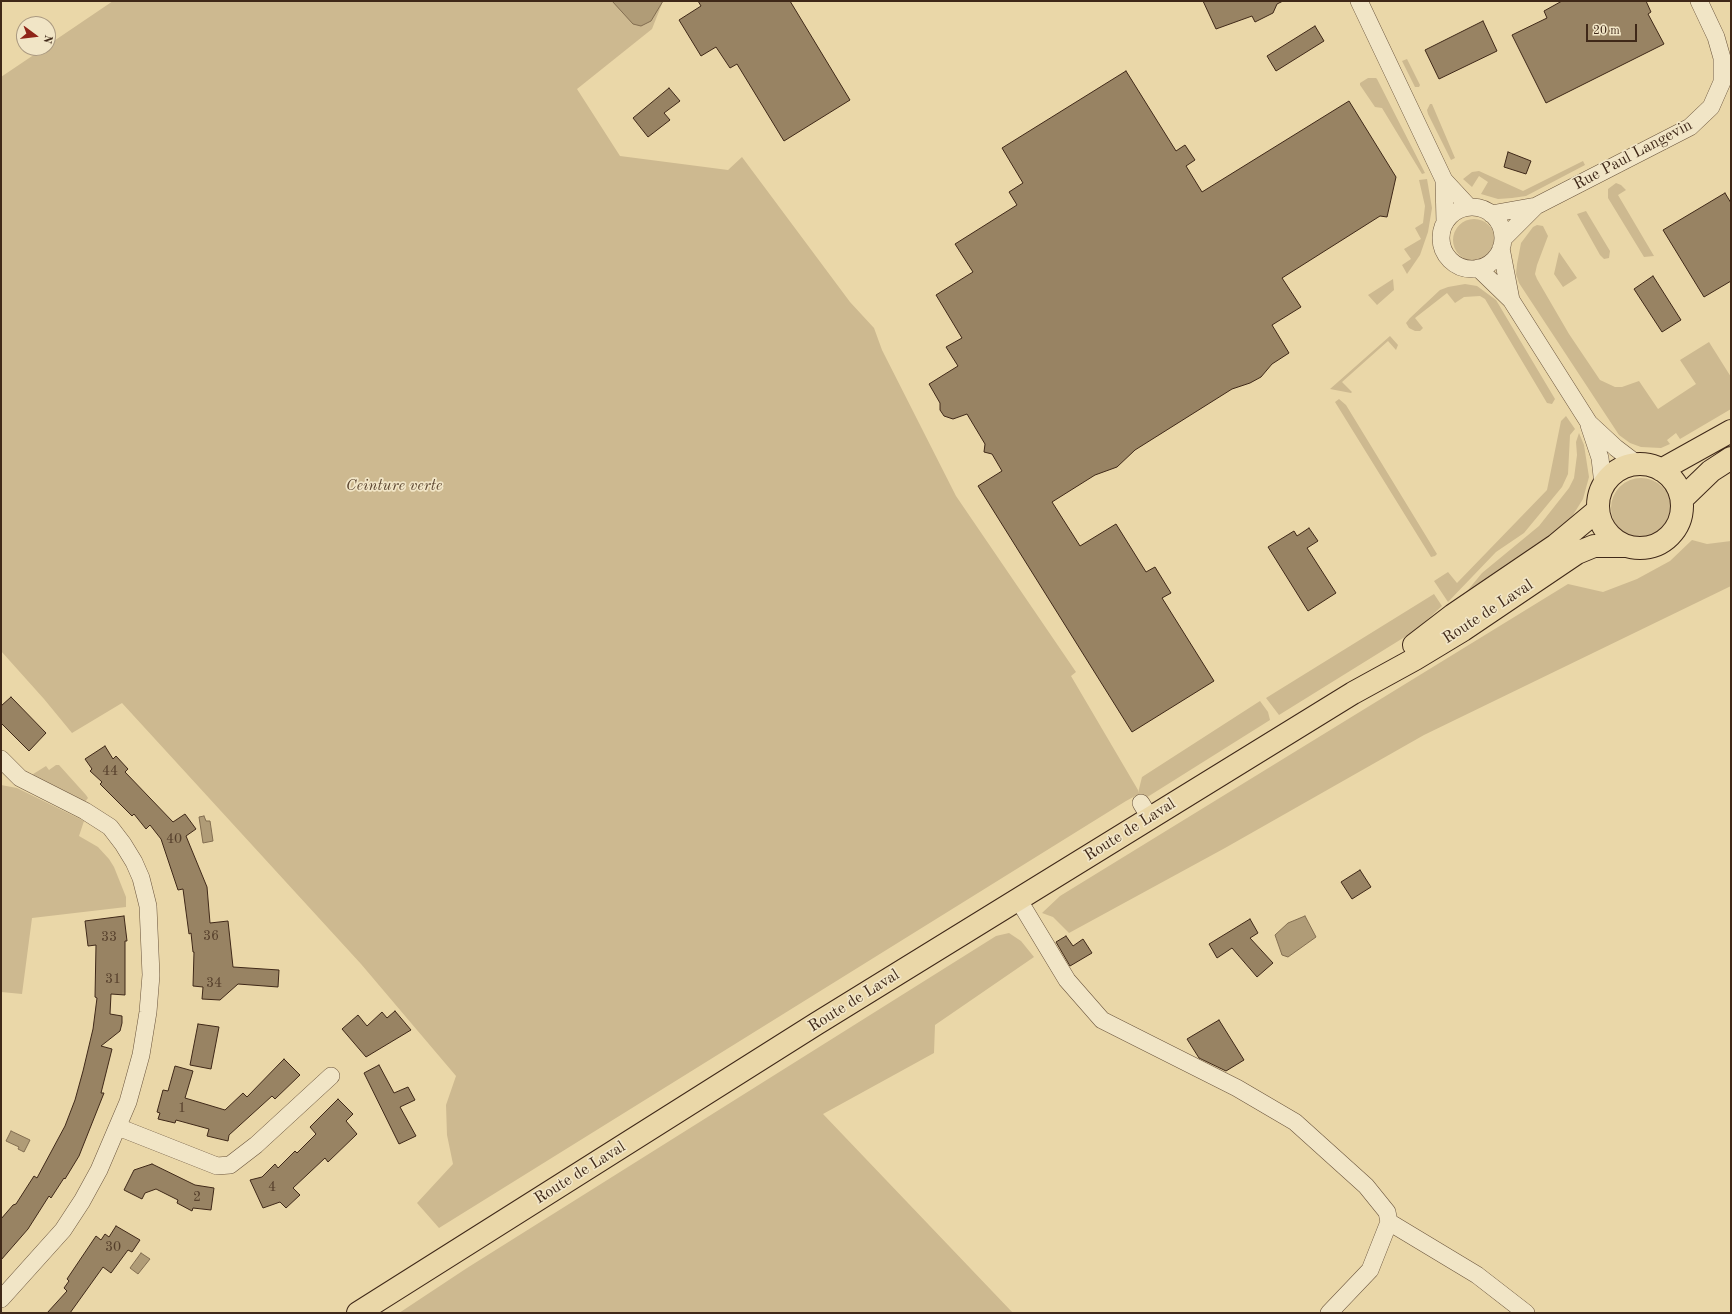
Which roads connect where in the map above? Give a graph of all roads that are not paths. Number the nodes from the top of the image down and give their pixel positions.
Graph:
1 (1359, 1) edge
2 (1699, 1) edge
3 (1444, 180) junction
4 (1536, 206) junction
5 (1469, 207) junction
6 (1491, 214) junction
7 (1445, 223) junction
8 (1502, 244) junction
9 (1478, 268) junction
10 (1511, 300) junction
11 (1589, 423) junction
12 (1731, 431) edge
13 (1731, 458) edge
14 (1637, 464) junction
15 (1662, 470) junction
16 (1603, 485) junction
17 (1682, 499) junction
18 (1598, 510) junction
19 (1625, 546) junction
20 (1353, 693) junction
21 (1, 759) edge
22 (1018, 899) junction
23 (331, 1076) dead end
24 (118, 1127) junction
25 (1389, 1222) junction
26 (1, 1299) edge
27 (358, 1313) edge
28 (1329, 1313) edge
29 (1526, 1313) edge

1 - 3 street
2 - 4 street, Rue Paul Langevin
3 - 5 street
3 - 7 street
4 - 6 street, Rue Paul Langevin
4 - 8 street, Rue Paul Langevin
5 - 6 street
5 - 7 street
6 - 8 street
7 - 9 street
8 - 9 street
8 - 10 street
9 - 10 street
10 - 11 street
11 - 14 street
11 - 16 street
12 - 15 main road
13 - 17 main road
14 - 15 main road
14 - 16 main road
15 - 17 main road
16 - 18 main road
17 - 19 main road
18 - 19 main road
18 - 20 main road, Route de Laval
19 - 20 main road, Route de Laval
20 - 22 main road, Route de Laval
21 - 24 street
22 - 25 street
22 - 27 main road, Route de Laval
23 - 24 street
24 - 26 street
25 - 28 street
25 - 29 street

